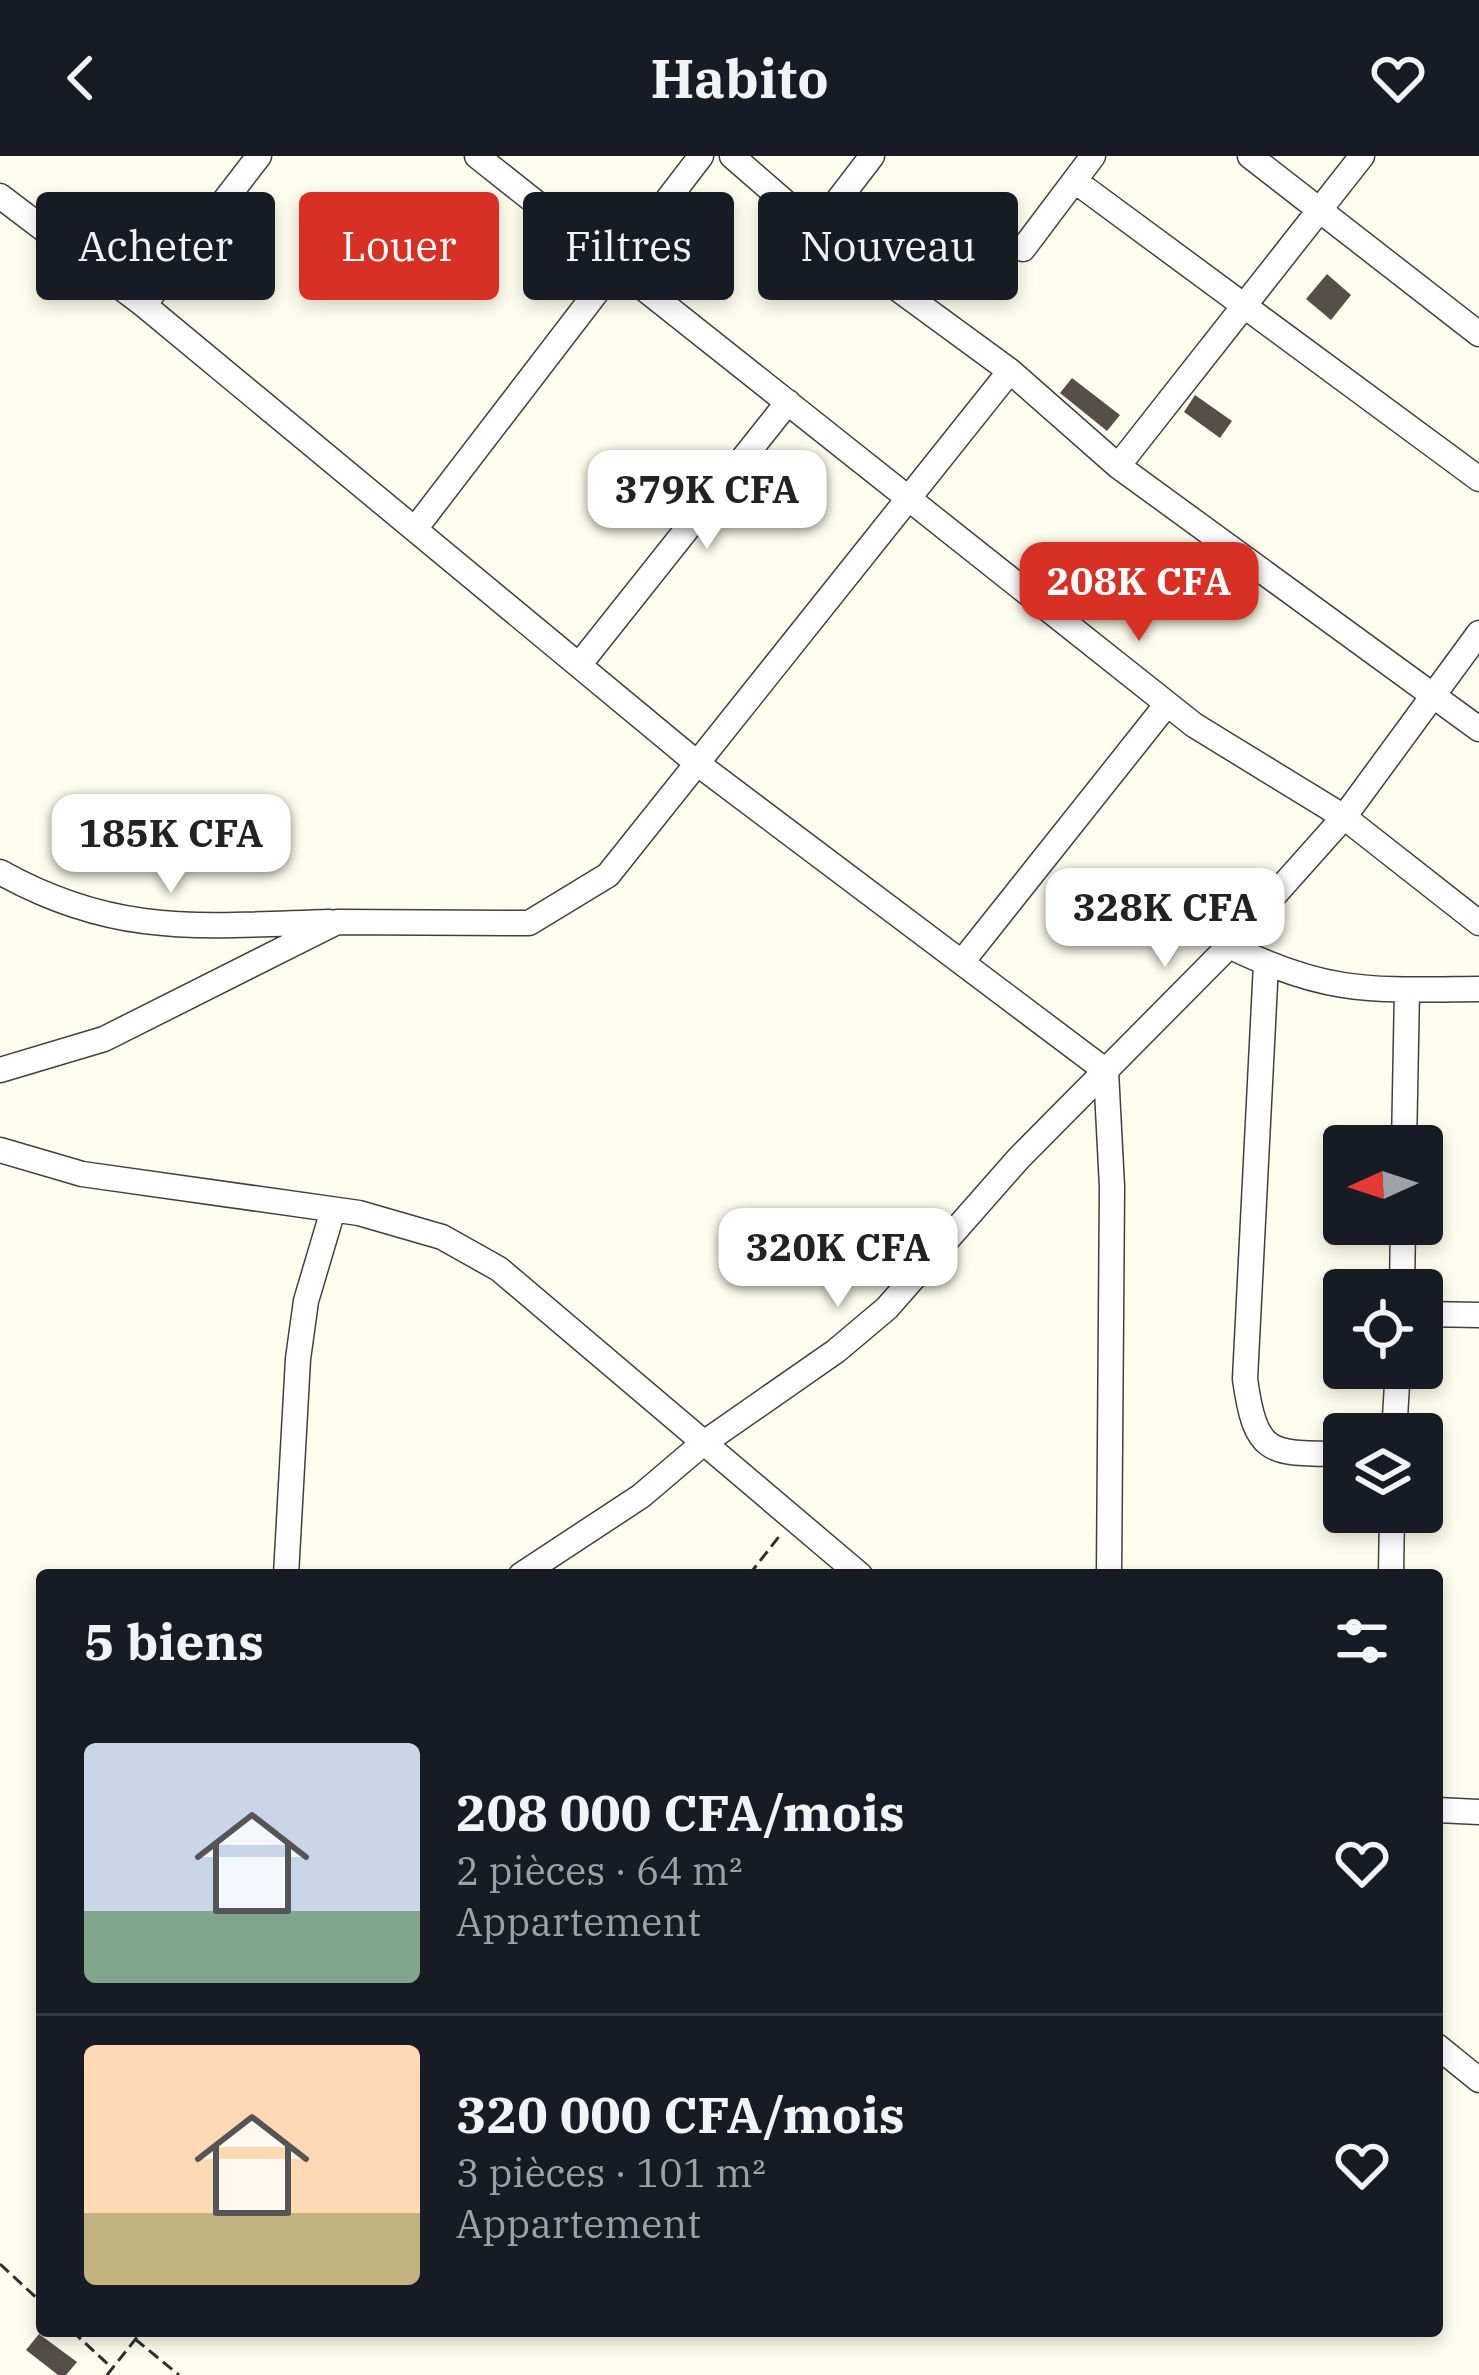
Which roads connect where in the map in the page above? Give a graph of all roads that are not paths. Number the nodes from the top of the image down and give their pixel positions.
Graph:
1 (259, 156) edge
2 (477, 156) edge
3 (701, 156) edge
4 (732, 156) edge
5 (872, 156) edge
6 (1093, 156) edge
7 (1250, 156) edge
8 (1361, 156) edge
9 (1075, 181) junction
10 (673, 192) edge
11 (773, 192) edge
12 (844, 192) edge
13 (523, 193) edge
14 (0, 196) edge
15 (1321, 208) junction
16 (1023, 249) dead end
17 (591, 300) edge
18 (658, 300) edge
19 (913, 300) edge
20 (1242, 302) junction
21 (144, 305) junction
22 (1475, 323) edge
23 (1010, 371) junction
24 (788, 402) junction
25 (1118, 466) junction
26 (1479, 478) edge
27 (912, 500) junction
28 (415, 529) junction
29 (1479, 633) edge
30 (579, 665) junction
31 (1437, 694) junction
32 (1167, 704) junction
33 (1479, 729) edge
34 (698, 764) junction
35 (1344, 818) junction
36 (0, 872) edge
37 (337, 922) junction
38 (1479, 923) edge
39 (1229, 946) junction
40 (962, 962) junction
41 (1266, 964) junction
42 (1479, 988) edge
43 (1407, 990) junction
44 (0, 1070) edge
45 (1106, 1071) junction
46 (1404, 1125) edge
47 (0, 1150) edge
48 (333, 1210) junction
49 (1443, 1314) edge
50 (1479, 1315) edge
51 (701, 1445) junction
52 (1323, 1452) edge
53 (1392, 1533) edge
54 (286, 1569) edge
55 (530, 1569) edge
56 (853, 1569) edge
57 (1108, 1569) edge
58 (1391, 1569) edge
59 (1443, 1810) edge
60 (1479, 1812) edge
61 (1443, 2051) edge
62 (1479, 2080) edge

1 - 21 street
2 - 13 street
3 - 10 street
4 - 11 street
5 - 12 street
6 - 9 street
7 - 15 street
8 - 15 street
9 - 16 street
9 - 20 street
14 - 21 street
15 - 20 street
15 - 22 street
17 - 28 street
18 - 24 street
19 - 23 street
20 - 25 street
20 - 26 street
21 - 28 street
23 - 25 street
23 - 27 street
24 - 27 street
24 - 30 street
25 - 31 street
27 - 32 street
27 - 34 street
28 - 30 street
29 - 31 street
30 - 34 street
31 - 33 street
31 - 35 street
32 - 35 street
32 - 40 street
34 - 37 street
34 - 40 street
35 - 38 street
35 - 39 street
36 - 37 street
37 - 44 street
39 - 41 street
39 - 45 street
40 - 45 street
41 - 43 street
41 - 52 street
42 - 43 street
43 - 46 street
45 - 51 street
45 - 57 street
47 - 48 street
48 - 51 street
48 - 54 street
49 - 50 street
51 - 55 street
51 - 56 street
53 - 58 street
59 - 60 street
61 - 62 street

